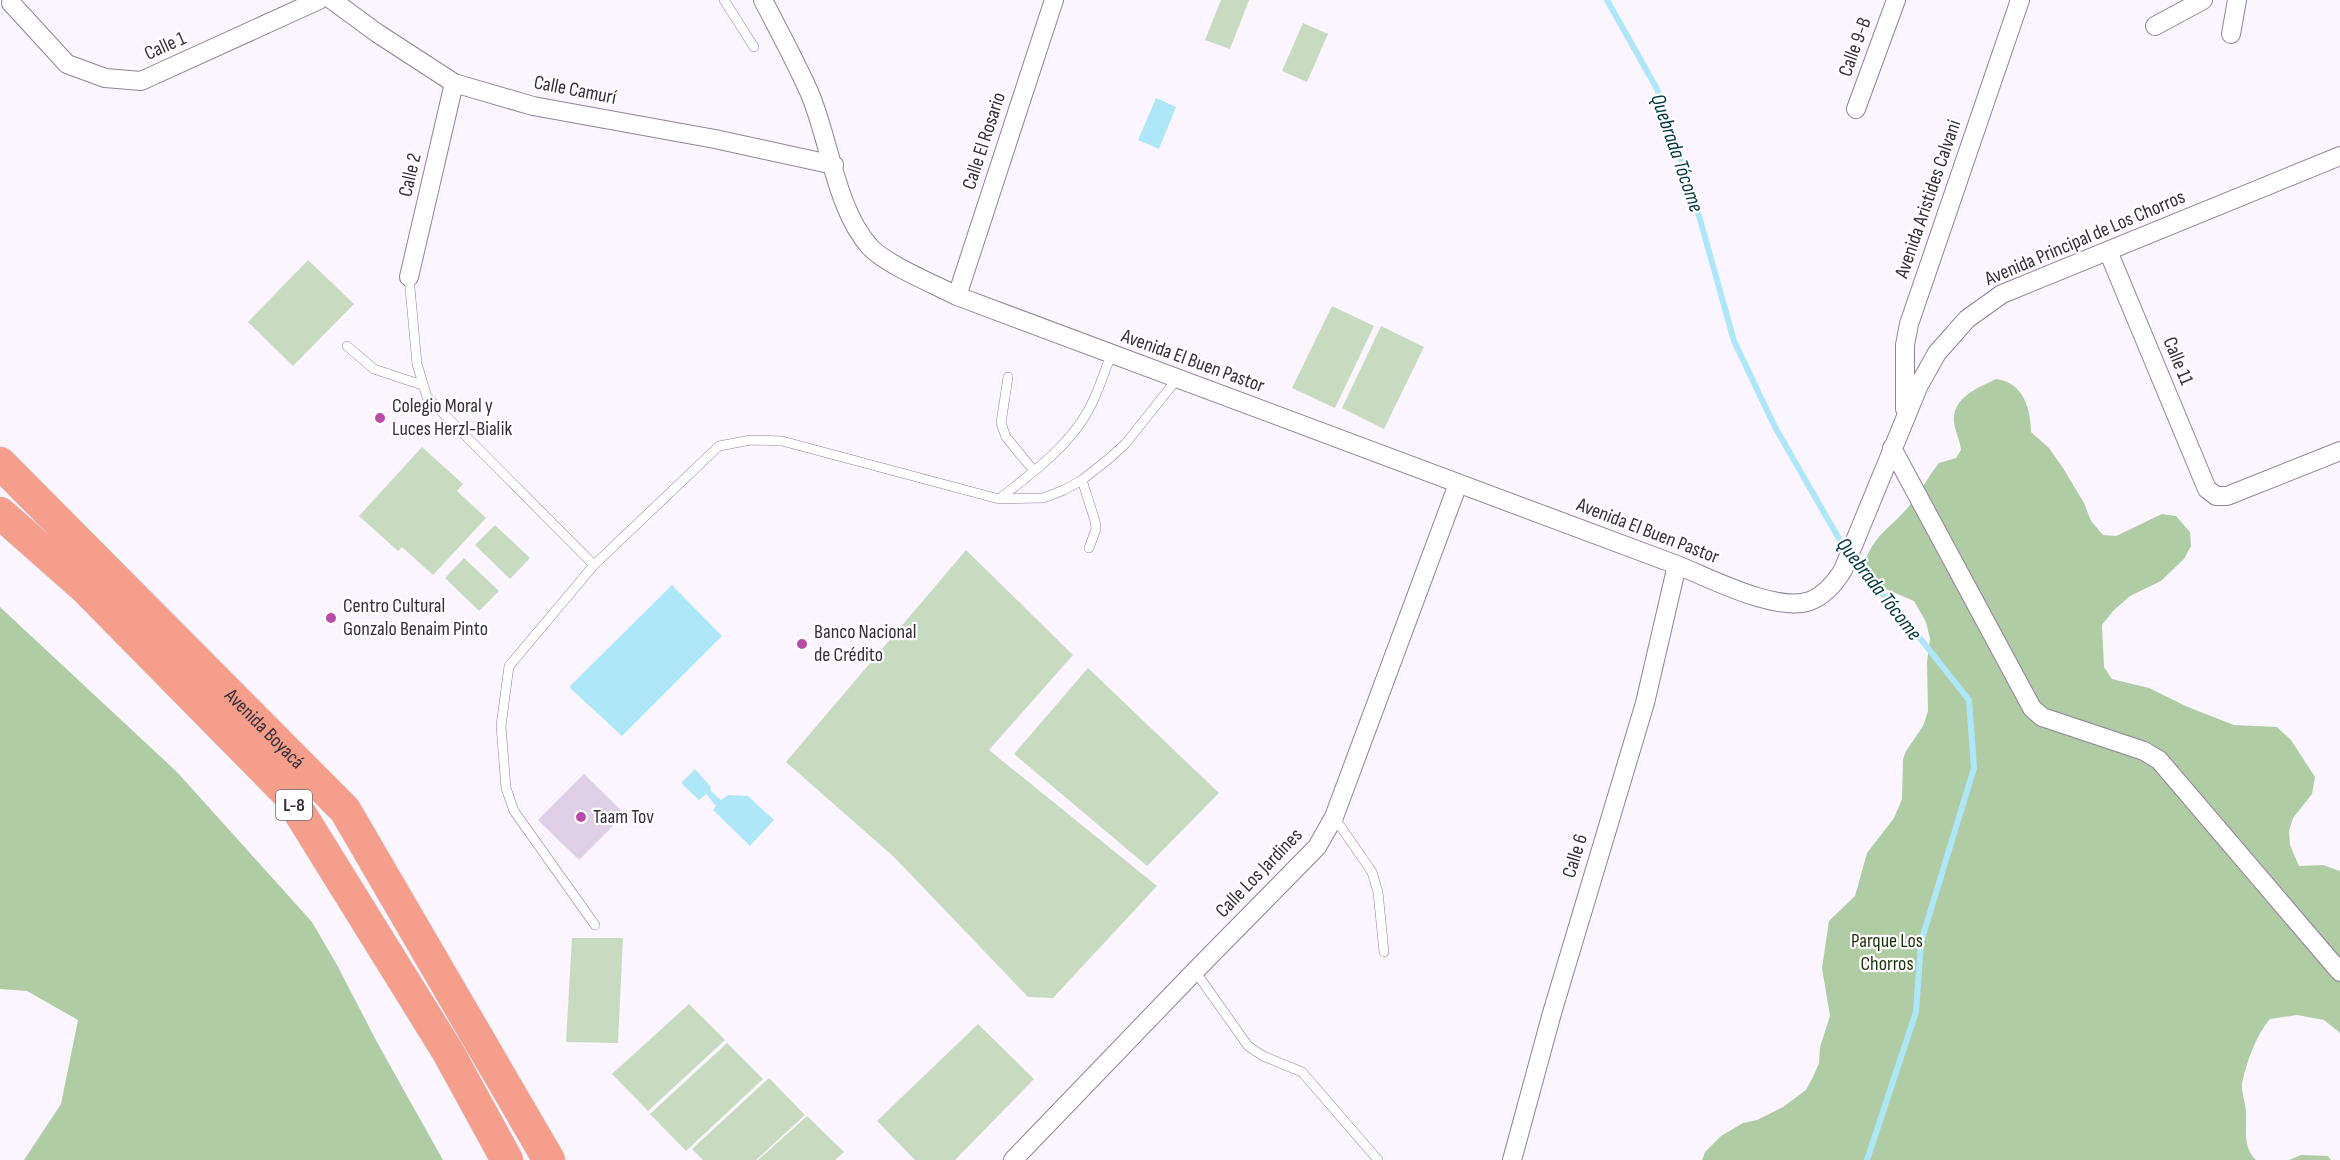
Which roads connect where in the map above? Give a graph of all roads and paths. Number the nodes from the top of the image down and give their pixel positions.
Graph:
1 (319, 0) edge
2 (332, 0) edge
3 (724, 0) edge
4 (763, 0) edge
5 (1054, 0) edge
6 (1896, 0) edge
7 (2020, 0) edge
8 (2204, 0) edge
9 (2237, 0) edge
10 (11, 3) dead end
11 (2155, 26) dead end
12 (2231, 34) dead end
13 (754, 47) dead end
14 (454, 83) junction
15 (1856, 110) dead end
16 (2340, 156) edge
17 (834, 165) junction
18 (2108, 251) junction
19 (409, 276) joint
20 (957, 296) junction
21 (346, 346) dead end
22 (1112, 355) junction
23 (1008, 377) dead end
24 (1177, 379) junction
25 (422, 385) junction
26 (1905, 417) junction
27 (1892, 448) junction
28 (2340, 451) edge
29 (0, 463) edge
30 (1034, 471) junction
31 (1082, 480) junction
32 (1458, 484) junction
33 (999, 499) junction
34 (0, 513) edge
35 (1089, 548) dead end
36 (594, 565) junction
37 (1677, 565) junction
38 (1760, 598) joint
39 (1334, 817) junction
40 (595, 925) dead end
41 (1384, 952) dead end
42 (1195, 971) junction
43 (2340, 972) edge
44 (507, 1160) edge
45 (549, 1160) edge
46 (1013, 1160) edge
47 (1378, 1160) edge
48 (1512, 1160) edge

1 - 10 street, Calle 1
2 - 14 street, Calle Camurí
3 - 13 lane
4 - 17 street, Avenida El Buen Pastor
5 - 20 street, Calle El Rosario
6 - 15 street, Calle 9-B
7 - 26 street, Avenida Aristides Calvani
8 - 11 street
9 - 12 street
14 - 17 street, Calle Camurí
14 - 19 street, Calle 2
16 - 18 street, Avenida Principal de Los Chorros
17 - 20 street, Avenida El Buen Pastor
18 - 26 street, Avenida Principal de Los Chorros
18 - 28 street, Calle 11
19 - 25 lane
20 - 22 street, Avenida El Buen Pastor
21 - 25 lane
22 - 24 street, Avenida El Buen Pastor
22 - 30 lane
23 - 30 lane
24 - 31 lane
24 - 32 street, Avenida El Buen Pastor
25 - 36 lane
26 - 27 street, Avenida Principal de Los Chorros
27 - 38 street, Avenida Principal de Los Chorros
27 - 43 street
29 - 45 highway, Avenida Boyacá / L-8
30 - 33 lane
31 - 33 lane
31 - 35 lane
32 - 37 street, Avenida El Buen Pastor
32 - 39 street, Calle Los Jardines
33 - 36 lane
34 - 44 highway, Avenida Boyacá / L-8
36 - 40 lane
37 - 38 street, Avenida El Buen Pastor
37 - 48 street, Calle 6
39 - 41 lane
39 - 42 street, Calle Los Jardines
42 - 46 street, Calle Los Jardines
42 - 47 lane

